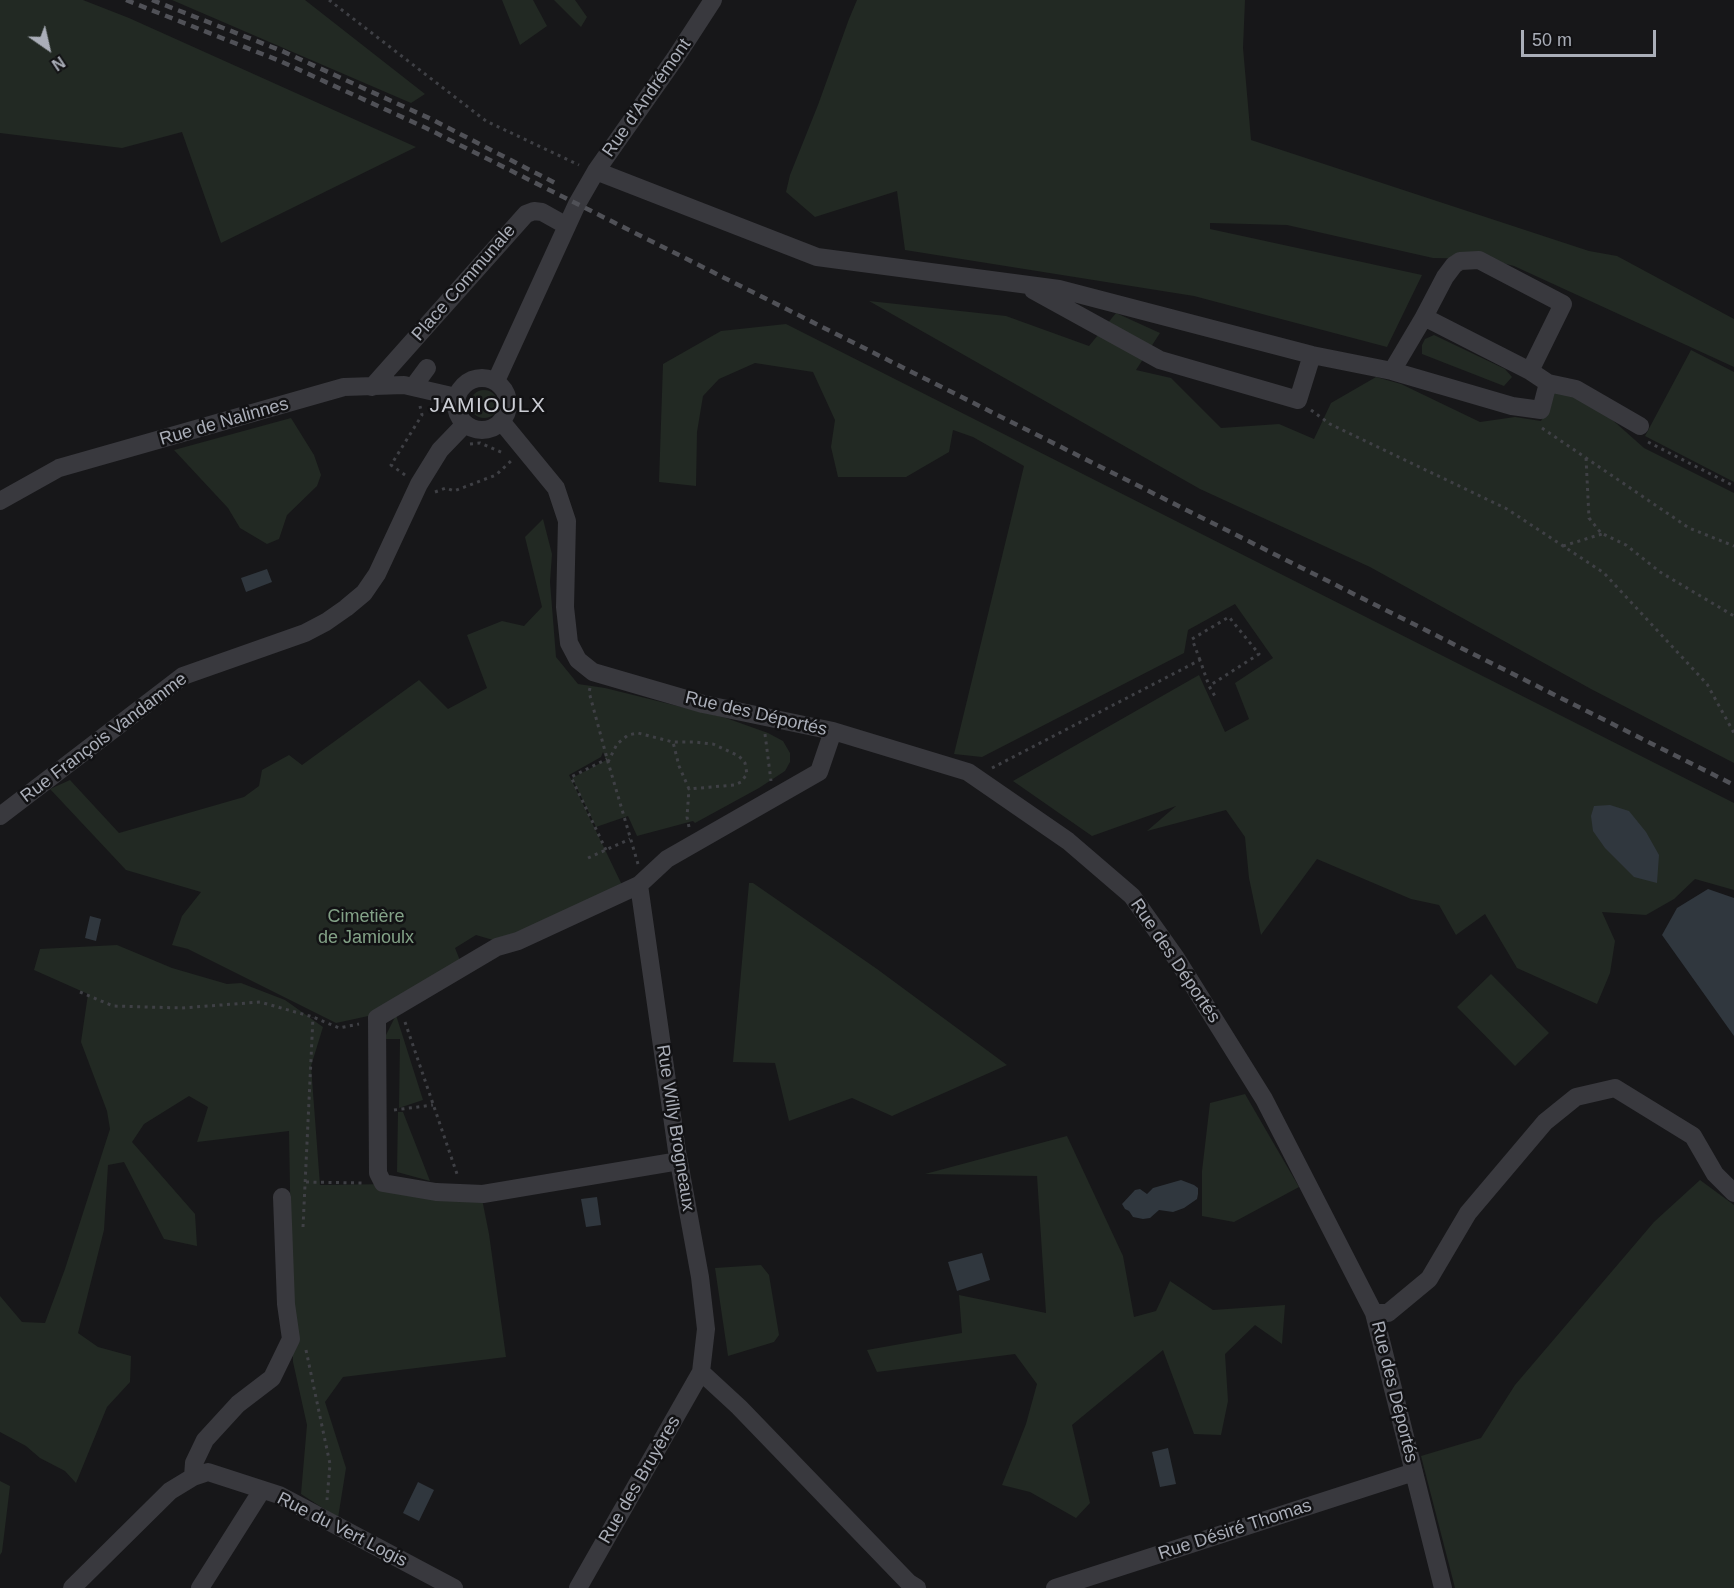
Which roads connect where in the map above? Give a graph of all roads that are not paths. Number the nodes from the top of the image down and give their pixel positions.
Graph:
1 (713, 0) edge
2 (596, 171) junction
3 (567, 226) junction
4 (1023, 285) junction
5 (1424, 317) junction
6 (1312, 354) junction
7 (426, 368) dead end
8 (1392, 371) junction
9 (1530, 371) junction
10 (496, 381) junction
11 (1548, 383) junction
12 (409, 386) junction
13 (372, 387) junction
14 (456, 398) junction
15 (501, 421) junction
16 (465, 424) junction
17 (1640, 426) road end
18 (0, 501) edge
19 (833, 731) junction
20 (0, 816) edge
21 (642, 882) junction
22 (679, 1161) junction
23 (1734, 1193) edge
24 (282, 1197) dead end
25 (1374, 1313) junction
26 (701, 1372) junction
27 (1414, 1472) junction
28 (193, 1477) junction
29 (262, 1490) junction
30 (72, 1588) edge
31 (200, 1588) edge
32 (454, 1588) edge
33 (578, 1588) edge
34 (916, 1588) edge
35 (1056, 1588) edge
36 (1443, 1588) edge

1 - 2 street, Rue d'Andrémont
2 - 3 street, Rue d'Andrémont
2 - 4 street
3 - 10 street
3 - 13 street, Place Communale
4 - 6 street
4 - 6 street
5 - 8 street
5 - 9 street
5 - 9 street
6 - 8 street
7 - 12 street
8 - 11 street
9 - 11 street
10 - 14 street
10 - 15 street
11 - 17 street
12 - 13 street, Rue de Nalinnes
12 - 14 street, Rue de Nalinnes
13 - 18 street, Rue de Nalinnes
14 - 16 street
15 - 16 street
15 - 19 street, Rue des Déportés
16 - 20 street, Rue François Vandamme
19 - 21 street
19 - 25 street, Rue des Déportés
21 - 22 street, Rue Willy Brogneaux
21 - 22 street
22 - 26 street, Rue Willy Brogneaux
23 - 25 street
24 - 28 street
25 - 27 street, Rue des Déportés
26 - 33 street, Rue des Bruyères
26 - 34 street
27 - 35 street, Rue Désiré Thomas
27 - 36 street, Rue des Déportés
28 - 29 street, Rue du Vert Logis
28 - 30 street
29 - 31 street, Rue du Vert Logis
29 - 32 street, Rue du Vert Logis

